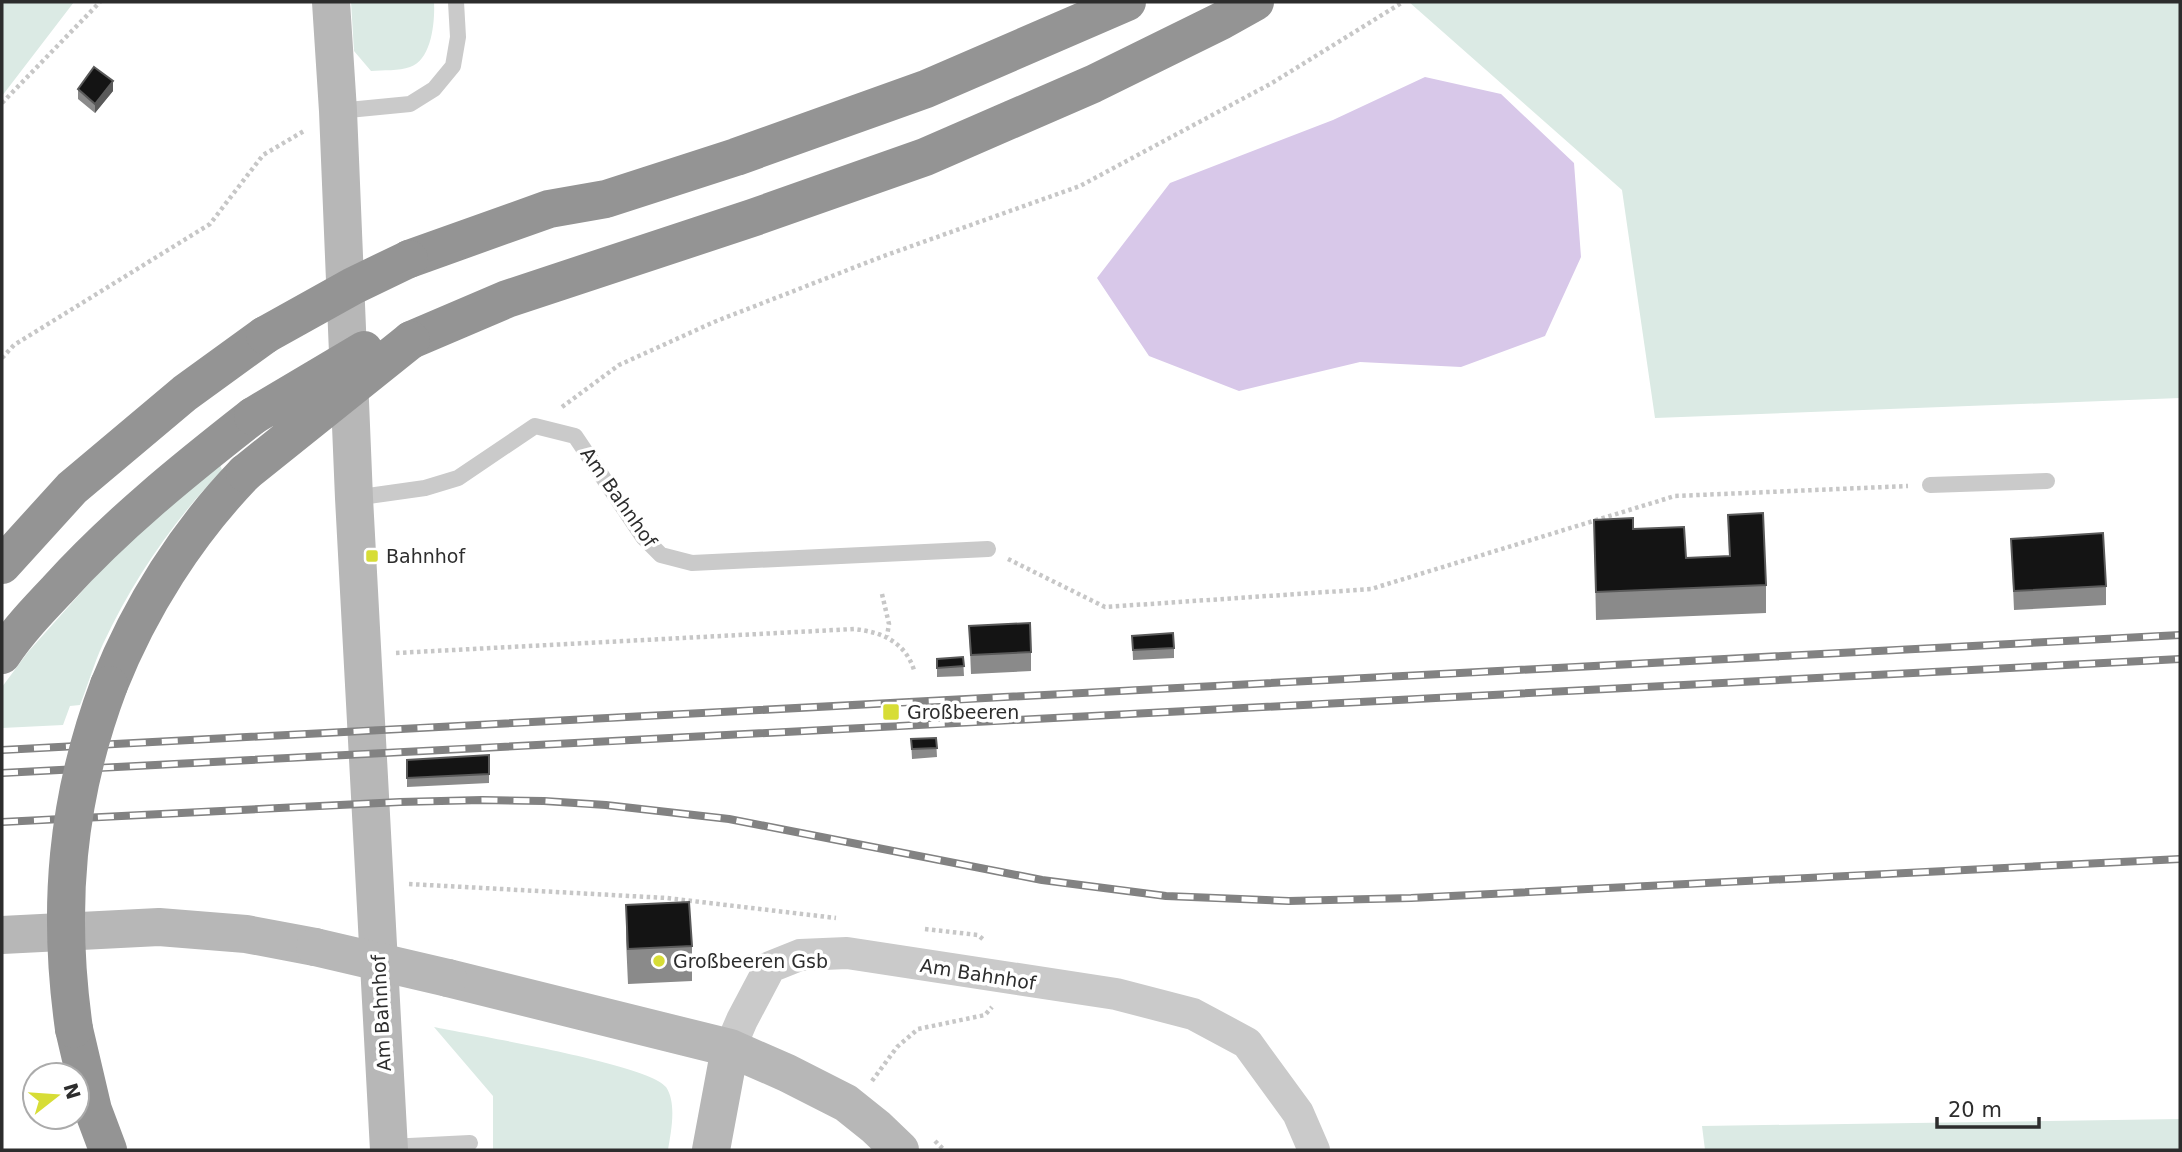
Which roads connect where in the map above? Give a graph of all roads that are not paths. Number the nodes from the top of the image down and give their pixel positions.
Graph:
1 (331, 2) edge
2 (456, 2) edge
3 (1127, 2) edge
4 (1255, 2) edge
5 (338, 111) junction
6 (411, 340) junction
7 (2047, 481) dead end
8 (1930, 485) road end
9 (354, 498) junction
10 (988, 549) road end
11 (2, 565) edge
12 (2, 655) edge
13 (2, 935) edge
14 (730, 1048) junction
15 (470, 1143) dead end
16 (389, 1149) edge
17 (108, 1150) edge
18 (711, 1150) edge
19 (900, 1150) edge
20 (1314, 1150) edge

1 - 5 street, Am Bahnhof
2 - 5 lane
3 - 11 highway, bridge
4 - 6 highway
5 - 9 street, Am Bahnhof
6 - 12 highway, bridge
6 - 17 highway, bridge
7 - 8 lane
9 - 10 lane, Am Bahnhof
9 - 16 street, Am Bahnhof
13 - 14 street, bridge
14 - 18 street, Am Bahnhof
14 - 19 street
14 - 20 street, Am Bahnhof
15 - 16 lane

